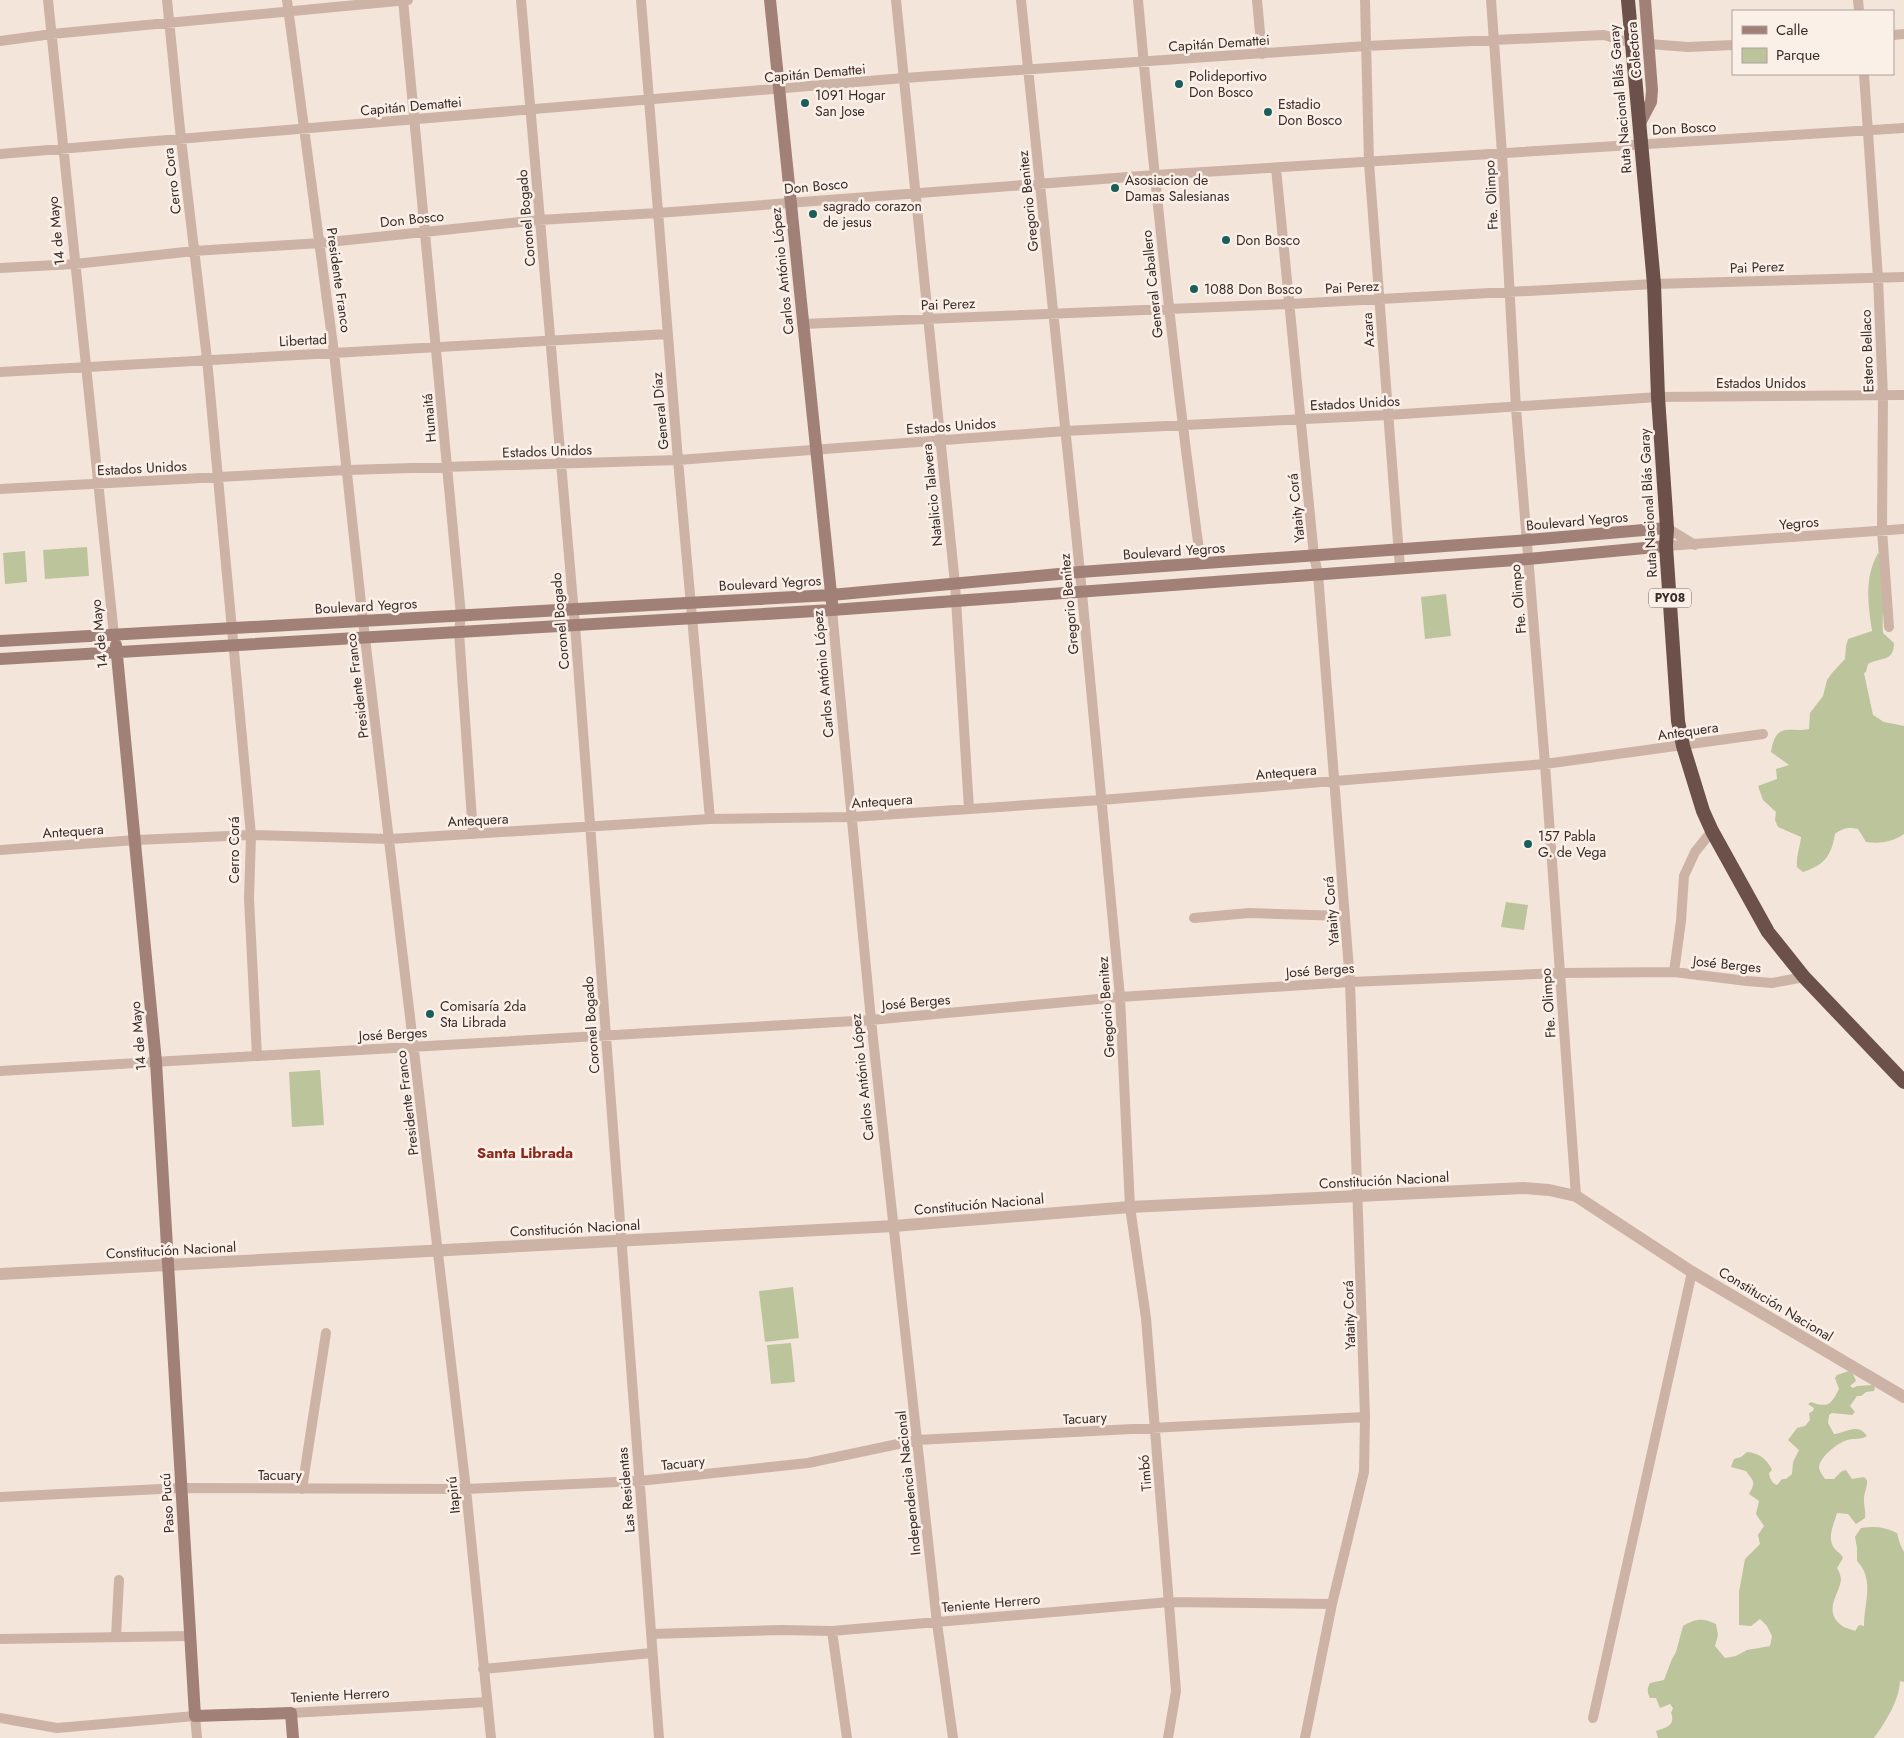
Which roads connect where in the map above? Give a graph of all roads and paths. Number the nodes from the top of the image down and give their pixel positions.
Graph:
1 (48, 0) edge
2 (167, 0) edge
3 (287, 0) edge
4 (403, 0) edge
5 (409, 0) edge
6 (521, 0) edge
7 (641, 0) edge
8 (770, 0) edge
9 (896, 0) edge
10 (1021, 0) edge
11 (1138, 0) edge
12 (1257, 0) edge
13 (1365, 0) edge
14 (1491, 0) edge
15 (1628, 0) edge
16 (1645, 0) edge
17 (288, 12) junction
18 (169, 24) junction
19 (52, 34) junction
20 (1493, 39) junction
21 (0, 41) edge
22 (1631, 43) junction
23 (1648, 44) junction
24 (1732, 45) edge
25 (1366, 46) junction
26 (1262, 54) junction
27 (1144, 62) junction
28 (1028, 70) junction
29 (1864, 75) edge
30 (904, 78) junction
31 (779, 90) junction
32 (649, 100) junction
33 (530, 110) junction
34 (414, 120) junction
35 (1639, 125) junction
36 (1904, 128) edge
37 (305, 129) junction
38 (1869, 131) junction
39 (181, 139) junction
40 (1641, 144) junction
41 (63, 148) junction
42 (1502, 153) junction
43 (0, 154) edge
44 (1369, 163) junction
45 (1276, 168) junction
46 (1155, 175) junction
47 (1040, 184) junction
48 (915, 192) junction
49 (790, 202) junction
50 (658, 213) junction
51 (539, 220) junction
52 (425, 232) junction
53 (320, 243) junction
54 (194, 251) junction
55 (75, 264) junction
56 (0, 268) edge
57 (1904, 277) edge
58 (1878, 278) junction
59 (1654, 284) junction
60 (1509, 292) junction
61 (1379, 299) junction
62 (1290, 304) junction
63 (1168, 309) junction
64 (1053, 314) junction
65 (928, 318) junction
66 (802, 324) junction
67 (668, 334) junction
68 (551, 340) junction
69 (436, 347) junction
70 (334, 352) junction
71 (207, 359) junction
72 (86, 367) junction
73 (0, 372) edge
74 (1904, 395) edge
75 (1883, 396) junction
76 (1658, 397) junction
77 (1516, 408) junction
78 (1388, 415) junction
79 (1301, 420) junction
80 (1182, 426) junction
81 (1065, 431) junction
82 (940, 441) junction
83 (814, 448) junction
84 (678, 460) junction
85 (560, 464) junction
86 (447, 467) junction
87 (347, 470) junction
88 (218, 478) junction
89 (98, 484) junction
90 (0, 490) edge
91 (1667, 528) junction
92 (1904, 529) edge
93 (1882, 530) junction
94 (1528, 540) junction
95 (1696, 545) junction
96 (1666, 546) junction
97 (1399, 550) junction
98 (1314, 556) junction
99 (1528, 559) junction
100 (1201, 564) junction
101 (1400, 568) junction
102 (1080, 572) junction
103 (1318, 574) junction
104 (955, 584) junction
105 (1081, 592) junction
106 (831, 595) junction
107 (957, 601) junction
108 (691, 602) junction
109 (573, 609) junction
110 (832, 610) junction
111 (461, 615) junction
112 (692, 618) junction
113 (363, 621) junction
114 (575, 625) junction
115 (232, 628) junction
116 (1889, 628) dead end
117 (459, 632) junction
118 (114, 635) junction
119 (366, 637) junction
120 (0, 641) edge
121 (234, 645) junction
122 (117, 652) junction
123 (0, 659) edge
124 (1763, 734) dead end
125 (1682, 746) junction
126 (1545, 764) junction
127 (1334, 782) junction
128 (1101, 800) junction
129 (969, 809) junction
130 (852, 818) junction
131 (710, 819) junction
132 (590, 827) junction
133 (1712, 831) junction
134 (473, 834) junction
135 (251, 835) junction
136 (390, 839) junction
137 (136, 840) junction
138 (0, 850) edge
139 (1345, 916) junction
140 (1194, 918) dead end
141 (1674, 972) junction
142 (1560, 974) junction
143 (1804, 977) junction
144 (1350, 982) junction
145 (1120, 997) junction
146 (871, 1020) junction
147 (605, 1036) junction
148 (414, 1047) junction
149 (257, 1056) junction
150 (156, 1062) junction
151 (0, 1071) edge
152 (1904, 1082) edge
153 (1359, 1196) junction
154 (1576, 1196) junction
155 (1130, 1207) junction
156 (894, 1226) junction
157 (621, 1240) junction
158 (438, 1250) junction
159 (168, 1265) junction
160 (1692, 1272) junction
161 (0, 1274) edge
162 (326, 1333) dead end
163 (1904, 1397) edge
164 (1365, 1417) junction
165 (1155, 1428) junction
166 (917, 1440) junction
167 (639, 1481) junction
168 (181, 1488) junction
169 (302, 1488) junction
170 (466, 1489) junction
171 (0, 1497) edge
172 (119, 1580) dead end
173 (1169, 1602) junction
174 (1332, 1604) junction
175 (937, 1623) junction
176 (832, 1631) junction
177 (652, 1634) junction
178 (190, 1636) junction
179 (116, 1637) junction
180 (0, 1640) edge
181 (652, 1652) junction
182 (483, 1669) junction
183 (487, 1702) junction
184 (291, 1713) junction
185 (195, 1716) junction
186 (0, 1718) edge
187 (1593, 1718) dead end
188 (197, 1738) edge
189 (293, 1738) edge
190 (491, 1738) edge
191 (659, 1738) edge
192 (847, 1738) edge
193 (953, 1738) edge
194 (1168, 1738) edge
195 (1305, 1738) edge

1 - 19 street, 14 de Mayo
2 - 18 street, Cerro Cora
3 - 17 street, Presidente Franco
4 - 5 street
4 - 17 street
4 - 34 street, Humaitá
6 - 33 street, Coronel Bogado
7 - 32 street, General Díaz
8 - 31 main road, Carlos António López
9 - 30 street, Natalicio Talavera
10 - 28 street, Gregorio Benitez
11 - 27 street, General Caballero
12 - 26 street
13 - 25 street, Azara
14 - 20 street, Fte. Olimpo
15 - 22 highway, Ruta Nacional Blás Garay / PY08
16 - 23 main road, Colectora
17 - 18 street
17 - 37 street, Presidente Franco
18 - 19 street
18 - 39 street, Cerro Cora
19 - 21 street
19 - 41 street, 14 de Mayo
20 - 22 street, Capitán Demattei
20 - 25 street, Capitán Demattei
20 - 42 street, Fte. Olimpo
22 - 35 highway, Ruta Nacional Blás Garay / PY08
23 - 24 street
23 - 35 main road, Colectora
25 - 26 street, Capitán Demattei
25 - 44 street, Azara
26 - 27 street, Capitán Demattei
27 - 28 street, Capitán Demattei
27 - 46 street, General Caballero
28 - 30 street, Capitán Demattei
28 - 47 street, Gregorio Benitez
29 - 38 street, Estero Bellaco
30 - 31 street, Capitán Demattei
30 - 48 street, Natalicio Talavera
31 - 32 street, Capitán Demattei
31 - 49 main road, Carlos António López
32 - 33 street, Capitán Demattei
32 - 50 street, General Díaz
33 - 34 street, Capitán Demattei
33 - 51 street, Coronel Bogado
34 - 37 street, Capitán Demattei
34 - 52 street, Humaitá
35 - 40 highway, Ruta Nacional Blás Garay / PY08
36 - 38 street, Don Bosco
37 - 39 street, Capitán Demattei
37 - 53 street, Presidente Franco
38 - 40 street, Don Bosco
38 - 58 street, Estero Bellaco
39 - 41 street, Capitán Demattei
39 - 54 street, Cerro Cora
40 - 42 street, Don Bosco
40 - 59 highway, Ruta Nacional Blás Garay / PY08
41 - 43 street, Capitán Demattei
41 - 55 street, 14 de Mayo
42 - 44 street, Don Bosco
42 - 60 street, Fte. Olimpo
44 - 45 street, Don Bosco
44 - 61 street, Azara
45 - 46 street, Don Bosco
45 - 62 street, Yataity Corá
46 - 47 street, Don Bosco
46 - 63 street, General Caballero
47 - 48 street, Don Bosco
47 - 64 street, Gregorio Benitez
48 - 49 street, Don Bosco
48 - 65 street, Natalicio Talavera
49 - 50 street, Don Bosco
49 - 66 main road, Carlos António López
50 - 51 street, Don Bosco
50 - 67 street, General Díaz
51 - 52 street, Don Bosco
51 - 68 street, Coronel Bogado
52 - 53 street, Don Bosco
52 - 69 street, Humaitá
53 - 54 street, Don Bosco
53 - 70 street, Presidente Franco
54 - 55 street, Don Bosco
54 - 71 street, Cerro Cora
55 - 56 street, Don Bosco
55 - 72 street, 14 de Mayo
57 - 58 street, Pai Perez
58 - 59 street, Pai Perez
58 - 75 street, Estero Bellaco
59 - 60 street, Pai Perez
59 - 76 highway, Ruta Nacional Blás Garay / PY08
60 - 61 street, Pai Perez
60 - 77 street, Fte. Olimpo
61 - 62 street, Pai Perez
61 - 78 street, Azara
62 - 63 street, Pai Perez
62 - 79 street, Yataity Corá
63 - 64 street, Pai Perez
63 - 80 street, General Caballero
64 - 65 street, Pai Perez
64 - 81 street, Gregorio Benitez
65 - 66 street, Pai Perez
65 - 82 street, Natalicio Talavera
66 - 83 main road, Carlos António López
67 - 68 street, Libertad
67 - 84 street, General Díaz
68 - 69 street, Libertad
68 - 85 street, Coronel Bogado
69 - 70 street, Libertad
69 - 86 street, Humaitá
70 - 71 street, Libertad
70 - 87 street, Presidente Franco
71 - 72 street, Libertad
71 - 88 street, Cerro Cora
72 - 73 street, Libertad
72 - 89 street, 14 de Mayo
74 - 75 street, Estados Unidos
75 - 76 street, Estados Unidos
75 - 93 street, Estero Bellaco
76 - 77 street, Estados Unidos
76 - 91 highway, Ruta Nacional Blás Garay / PY08
77 - 78 street, Estados Unidos
77 - 94 street, Fte. Olimpo
78 - 79 street, Estados Unidos
78 - 97 street, Azara
79 - 80 street, Estados Unidos
79 - 98 street, Yataity Corá
80 - 81 street, Estados Unidos
80 - 100 street, General Caballero
81 - 82 street, Estados Unidos
81 - 102 street, Gregorio Benitez
82 - 83 street, Estados Unidos
82 - 104 street, Natalicio Talavera
83 - 84 street, Estados Unidos
83 - 106 main road, Carlos António López
84 - 85 street, Estados Unidos
84 - 108 street, General Díaz
85 - 86 street, Estados Unidos
85 - 109 street, Coronel Bogado
86 - 87 street, Estados Unidos
86 - 111 street, Humaitá
87 - 88 street, Estados Unidos
87 - 113 street, Presidente Franco
88 - 89 street, Estados Unidos
88 - 115 street, Cerro Corá
89 - 90 street, Estados Unidos
89 - 118 street, 14 de Mayo
91 - 94 main road, Boulevard Yegros
91 - 95 street
91 - 96 highway, Ruta Nacional Blás Garay / PY08
92 - 93 street, Yegros
93 - 95 street, Yegros
93 - 116 street, Estero Bellaco
94 - 97 main road, Boulevard Yegros
94 - 99 street, Fte. Olimpo
95 - 96 street
96 - 99 main road
96 - 125 highway, Ruta Nacional Blás Garay / PY08
97 - 98 main road, Boulevard Yegros
97 - 101 street, Azara
98 - 100 main road, Boulevard Yegros
98 - 103 street, Yataity Corá
99 - 101 main road
99 - 126 street, Fte. Olimpo
100 - 102 main road, Boulevard Yegros
101 - 103 main road
102 - 104 main road, Boulevard Yegros
102 - 105 street, Gregorio Benitez
103 - 105 main road
103 - 127 street, Yataity Corá
104 - 106 main road, Boulevard Yegros
104 - 107 street, Natalicio Talavera
105 - 107 main road
105 - 128 street, Gregorio Benitez
106 - 108 main road, Boulevard Yegros
106 - 110 main road, Carlos António López
107 - 110 main road
107 - 129 street, Natalicio Talavera
108 - 109 main road, Boulevard Yegros
108 - 112 street, General Díaz
109 - 111 main road, Boulevard Yegros
109 - 114 street, Coronel Bogado
110 - 112 main road
110 - 130 street, Carlos António López
111 - 113 main road, Boulevard Yegros
111 - 117 street, Humaitá
112 - 114 main road
112 - 131 street, General Díaz
113 - 115 main road, Boulevard Yegros
113 - 119 street, Presidente Franco
114 - 117 main road
114 - 132 street, Coronel Bogado
115 - 118 main road, Boulevard Yegros
115 - 121 street, Cerro Corá
117 - 119 main road
117 - 134 street, Humaitá
118 - 120 main road, Boulevard Yegros
118 - 122 main road, 14 de Mayo
119 - 121 main road
119 - 136 street, Presidente Franco
121 - 122 main road
121 - 135 street, Cerro Corá
122 - 123 main road
122 - 137 main road, 14 de Mayo
124 - 125 street, Antequera
125 - 126 street, Antequera
125 - 133 highway, Ruta Nacional Blás Garay / PY08
126 - 127 street, Antequera
126 - 142 street, Fte. Olimpo
127 - 128 street, Antequera
127 - 139 street, Yataity Corá
128 - 129 street, Antequera
128 - 145 street, Gregorio Benitez
129 - 130 street, Antequera
130 - 131 street, Antequera
130 - 146 street, Carlos António López
131 - 132 street, Antequera
132 - 134 street, Antequera
132 - 147 street, Coronel Bogado
133 - 141 street
133 - 143 highway, Ruta Nacional Blás Garay / PY08
134 - 136 street, Antequera
135 - 136 street, Antequera
135 - 137 street, Antequera
135 - 149 street, Cerro Corá
136 - 148 street, Presidente Franco
137 - 138 street, Antequera
137 - 150 main road, 14 de Mayo
139 - 140 street
139 - 144 street, Yataity Corá
141 - 142 street, José Berges
141 - 143 street, José Berges
142 - 144 street, José Berges
142 - 154 street, Fte. Olimpo
143 - 152 highway, Ruta Nacional Blás Garay / PY08
144 - 145 street, José Berges
144 - 153 street, Yataity Corá
145 - 146 street, José Berges
145 - 155 street, Gregorio Benitez
146 - 147 street, José Berges
146 - 156 street, Carlos António López
147 - 148 street, José Berges
147 - 157 street, Coronel Bogado
148 - 149 street, José Berges
148 - 158 street, Presidente Franco
149 - 150 street, José Berges
150 - 151 street, José Berges
150 - 159 main road, 14 de Mayo
153 - 154 street, Constitución Nacional
153 - 155 street, Constitución Nacional
153 - 164 street, Yataity Corá
154 - 160 street, Constitución Nacional
155 - 156 street, Constitución Nacional
155 - 165 street, Timbó
156 - 157 street, Constitución Nacional
156 - 166 street, Independencia Nacional
157 - 158 street, Constitución Nacional
157 - 167 street, Las Residentas
158 - 159 street, Constitución Nacional
158 - 170 street, Itapirú
159 - 161 street, Constitución Nacional
159 - 168 main road, Paso Pucú
160 - 163 street, Constitución Nacional
160 - 187 street
162 - 169 street
164 - 165 street, Tacuary
164 - 174 street, Yataity Corá
165 - 166 street, Tacuary
165 - 173 street, Timbó
166 - 167 street, Tacuary
166 - 175 street, Independencia Nacional
167 - 170 street, Tacuary
167 - 177 street, Las Residentas
168 - 169 street, Tacuary
168 - 171 street, Tacuary
168 - 178 main road, Paso Pucú
169 - 170 street, Tacuary
170 - 182 street, Itapirú
172 - 179 street
173 - 174 street, Teniente Herrero
173 - 175 street, Teniente Herrero
173 - 194 street, Timbó
174 - 195 street, Yataity Corá
175 - 176 street, Teniente Herrero
175 - 193 street, Independencia Nacional
176 - 177 street, Teniente Herrero
176 - 192 street
177 - 181 street, Las Residentas
178 - 179 street
178 - 185 main road, Paso Pucú
179 - 180 street
181 - 182 street
181 - 191 street, Las Residentas
182 - 183 street, Itapirú
183 - 184 street, Teniente Herrero
183 - 190 street, Itapirú
184 - 185 main road, Teniente Herrero
184 - 189 main road
185 - 186 street
185 - 188 street, Paso Pucú

